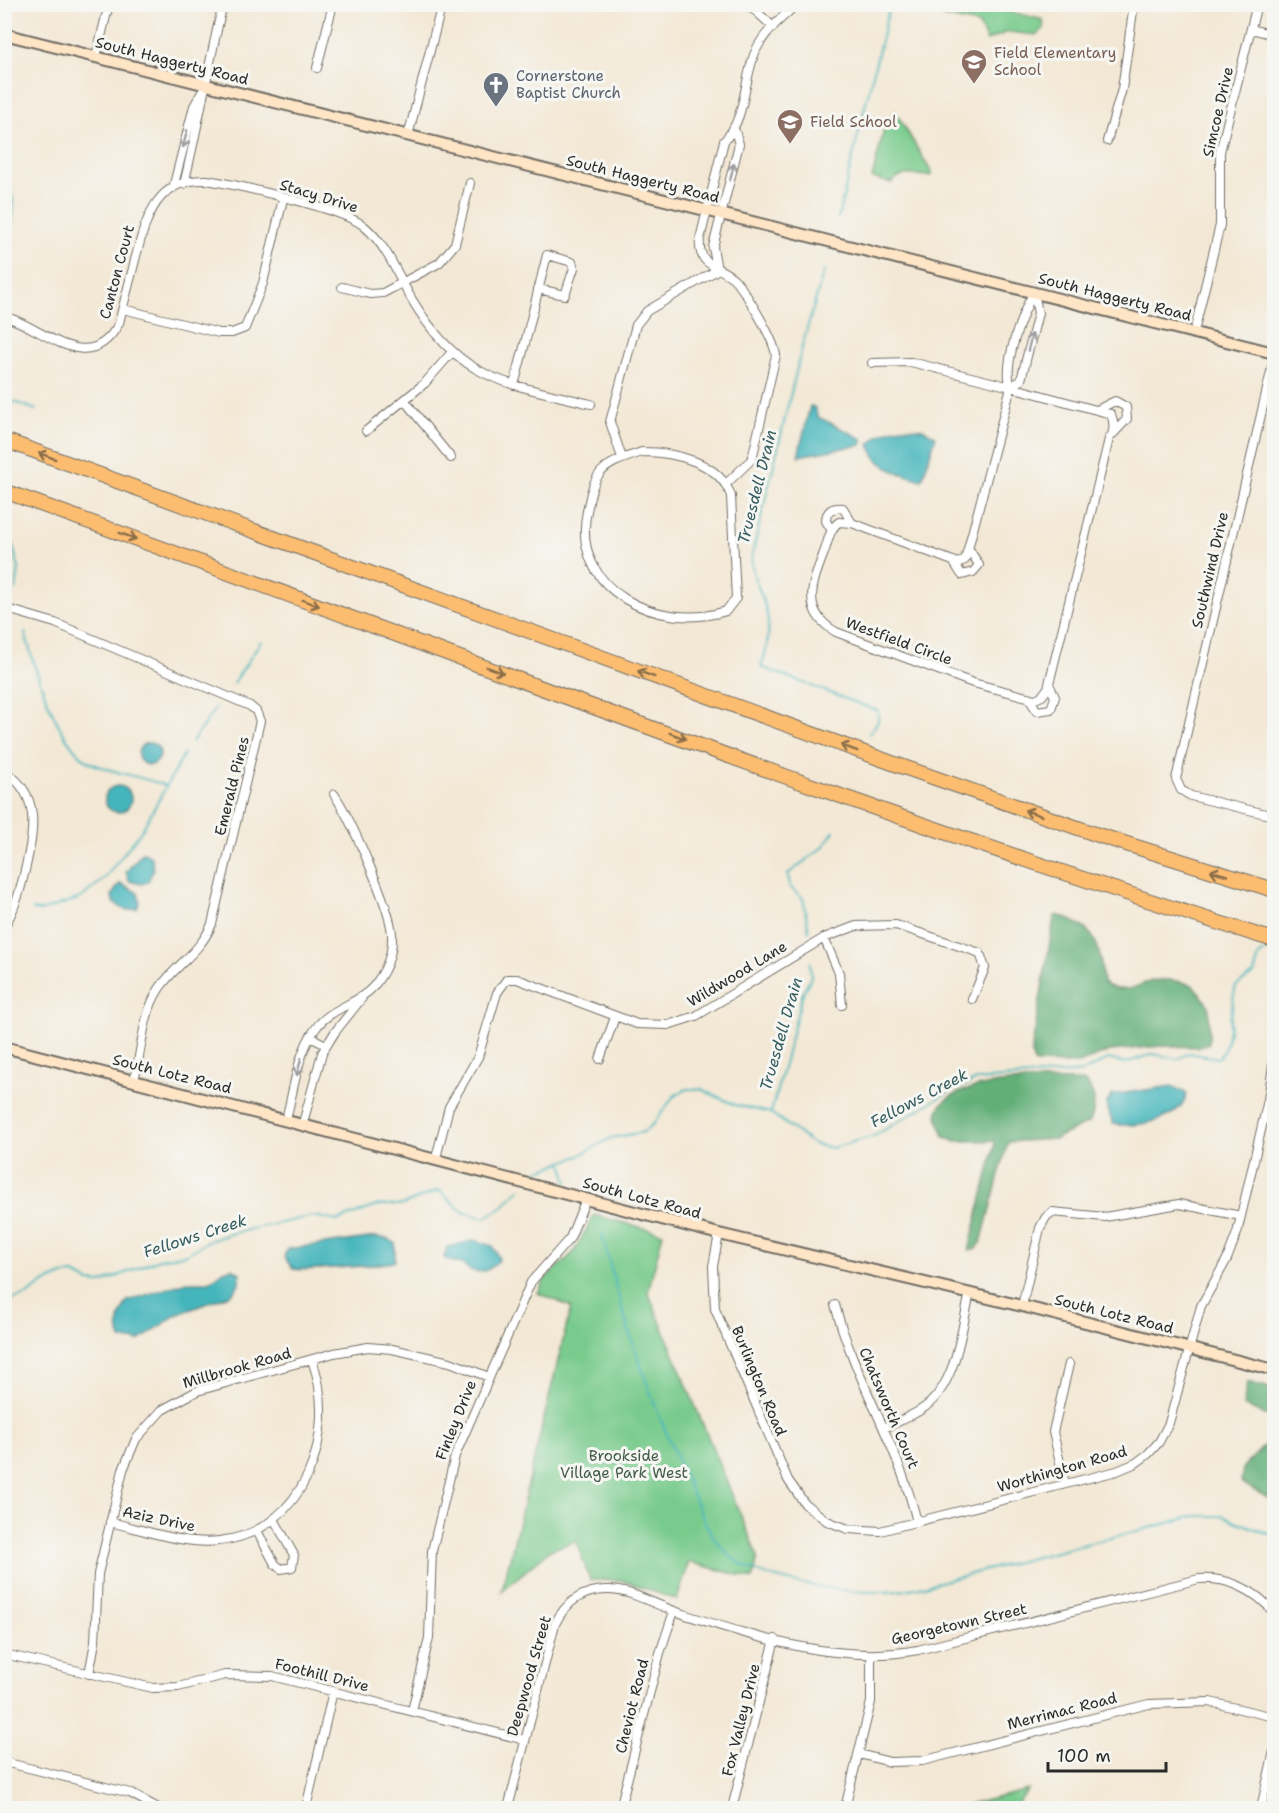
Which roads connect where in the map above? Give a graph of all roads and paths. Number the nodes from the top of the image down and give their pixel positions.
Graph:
1 (109, 4) edge
2 (223, 4) edge
3 (333, 4) edge
4 (442, 4) edge
5 (744, 4) edge
6 (797, 4) edge
7 (1134, 4) edge
8 (1257, 4) edge
9 (773, 27) junction
10 (1251, 29) junction
11 (4, 34) edge
12 (1275, 35) edge
13 (96, 57) junction
14 (317, 69) dead end
15 (203, 88) junction
16 (735, 131) junction
17 (408, 136) junction
18 (1107, 141) dead end
19 (470, 183) dead end
20 (184, 184) junction
21 (173, 188) junction
22 (283, 199) junction
23 (706, 210) junction
24 (722, 214) junction
25 (713, 247) junction
26 (700, 250) junction
27 (717, 270) junction
28 (403, 283) junction
29 (342, 287) dead end
30 (538, 289) junction
31 (1034, 292) junction
32 (123, 309) junction
33 (12, 319) dead end
34 (1194, 332) junction
35 (452, 352) junction
36 (1275, 353) edge
37 (1275, 358) edge
38 (872, 363) dead end
39 (514, 386) junction
40 (1011, 387) junction
41 (405, 401) junction
42 (591, 404) dead end
43 (1097, 410) junction
44 (366, 431) dead end
45 (1112, 435) junction
46 (4, 441) edge
47 (451, 458) dead end
48 (622, 458) junction
49 (727, 483) junction
50 (4, 491) edge
51 (852, 523) junction
52 (832, 531) junction
53 (969, 549) junction
54 (953, 561) junction
55 (4, 608) edge
56 (1049, 684) junction
57 (1028, 697) junction
58 (4, 771) edge
59 (334, 794) dead end
60 (1275, 816) edge
61 (1275, 890) edge
62 (4, 927) edge
63 (824, 938) junction
64 (1269, 938) edge
65 (363, 997) junction
66 (972, 999) dead end
67 (842, 1005) dead end
68 (615, 1017) junction
69 (310, 1037) junction
70 (326, 1045) junction
71 (4, 1047) edge
72 (600, 1059) dead end
73 (1273, 1065) dead end
74 (134, 1080) junction
75 (286, 1119) junction
76 (303, 1123) junction
77 (436, 1158) junction
78 (586, 1199) junction
79 (1241, 1216) junction
80 (719, 1234) junction
81 (970, 1293) junction
82 (836, 1305) dead end
83 (1022, 1306) junction
84 (1188, 1349) junction
85 (312, 1360) junction
86 (1069, 1364) dead end
87 (1275, 1370) edge
88 (489, 1377) junction
89 (884, 1428) junction
90 (1065, 1484) junction
91 (274, 1521) junction
92 (827, 1521) joint
93 (110, 1522) junction
94 (917, 1522) junction
95 (256, 1531) junction
96 (616, 1590) joint
97 (674, 1611) junction
98 (1275, 1613) edge
99 (776, 1639) junction
100 (4, 1654) edge
101 (871, 1656) junction
102 (89, 1674) junction
103 (333, 1691) junction
104 (412, 1711) junction
105 (1275, 1717) edge
106 (525, 1740) junction
107 (1275, 1752) edge
108 (859, 1754) junction
109 (4, 1762) edge
110 (158, 1809) edge
111 (306, 1809) edge
112 (508, 1809) edge
113 (620, 1809) edge
114 (732, 1809) edge
115 (844, 1809) edge
116 (1261, 1809) edge

1 - 13 street
2 - 15 street
3 - 14 street
4 - 17 street
5 - 9 street
6 - 9 street
7 - 18 street
8 - 10 street, Simcoe Drive
9 - 16 street
10 - 12 street
10 - 34 street, Simcoe Drive
11 - 13 street, South Haggerty Road
13 - 15 street, South Haggerty Road
15 - 17 street, South Haggerty Road
15 - 20 street
15 -> 21 street
16 - 23 street
24 -> 16 street
17 - 23 street, South Haggerty Road
19 - 28 street
20 - 21 street, Canton Court
20 - 22 street, Stacy Drive
21 - 32 street, Canton Court
22 - 28 street, Stacy Drive
22 - 32 street
23 - 24 street, South Haggerty Road
23 - 26 street
24 - 25 street
24 - 31 street, South Haggerty Road
25 - 26 street
25 - 27 street
26 - 27 street
27 - 48 street
27 - 49 street
28 - 29 street
28 - 35 street, Stacy Drive
30 - 30 street
30 - 39 street
31 - 34 street, South Haggerty Road
31 - 40 street, Westfield Circle
40 -> 31 street
32 - 33 street, Canton Court
34 - 36 street, South Haggerty Road
35 - 39 street, Stacy Drive
35 - 41 street
37 - 60 street, Southwind Drive
38 - 40 street
39 - 42 street, Stacy Drive
40 - 43 street, Westfield Circle
40 - 53 street, Westfield Circle
41 - 44 street
41 - 47 street
43 - 45 street
43 - 45 street, Westfield Circle
45 - 56 street, Westfield Circle
61 -> 46 highway
48 - 49 street
48 - 49 street
50 -> 64 highway
51 - 52 street
51 - 52 street, Westfield Circle
51 - 54 street, Westfield Circle
52 - 57 street, Westfield Circle
53 - 54 street
53 - 54 street, Westfield Circle
55 - 74 street, Emerald Pines
56 - 57 street
56 - 57 street, Westfield Circle
58 - 62 street
59 - 65 street
63 - 66 street, Wildwood Lane
63 - 67 street
63 - 68 street, Wildwood Lane
65 - 69 street
65 - 70 street
68 - 72 street
68 - 77 street, Wildwood Lane
69 - 70 street
69 -> 75 street
70 - 76 street
71 - 74 street, South Lotz Road
73 - 79 street, Worthington Road
74 - 75 street, South Lotz Road
75 - 76 street, South Lotz Road
76 - 77 street, South Lotz Road
77 - 78 street, South Lotz Road
78 - 80 street, South Lotz Road
78 - 88 street, Finley Drive
79 - 83 street
79 - 84 street, Worthington Road
80 - 81 street, South Lotz Road
80 - 92 street, Burlington Road
81 - 83 street, South Lotz Road
81 - 89 street
82 - 89 street, Chatsworth Court
83 - 84 street, South Lotz Road
84 - 87 street, South Lotz Road
84 - 90 street, Worthington Road
85 - 88 street, Millbrook Road
85 - 91 street, Aziz Drive
85 - 93 street, Millbrook Road
86 - 90 street
88 - 104 street, Finley Drive
89 - 94 street, Chatsworth Court
90 - 94 street, Worthington Road
91 - 95 street, Aziz Drive
91 - 95 street
92 - 94 street, Worthington Road
93 - 95 street, Aziz Drive
93 - 102 street, Millbrook Road
96 - 97 street, Georgetown Street
96 - 106 street, Deepwood Street
97 - 99 street, Georgetown Street
97 - 113 street, Cheviot Road
98 - 101 street, Georgetown Street
99 - 101 street, Georgetown Street
99 - 114 street, Fox Valley Drive
100 - 102 street, Foothill Drive
101 - 108 street
102 - 103 street, Foothill Drive
103 - 104 street, Foothill Drive
103 - 111 street
104 - 106 street, Foothill Drive
105 - 108 street, Merrimac Road
106 - 112 street, Deepwood Street
107 - 116 street
108 - 115 street
109 - 110 street

